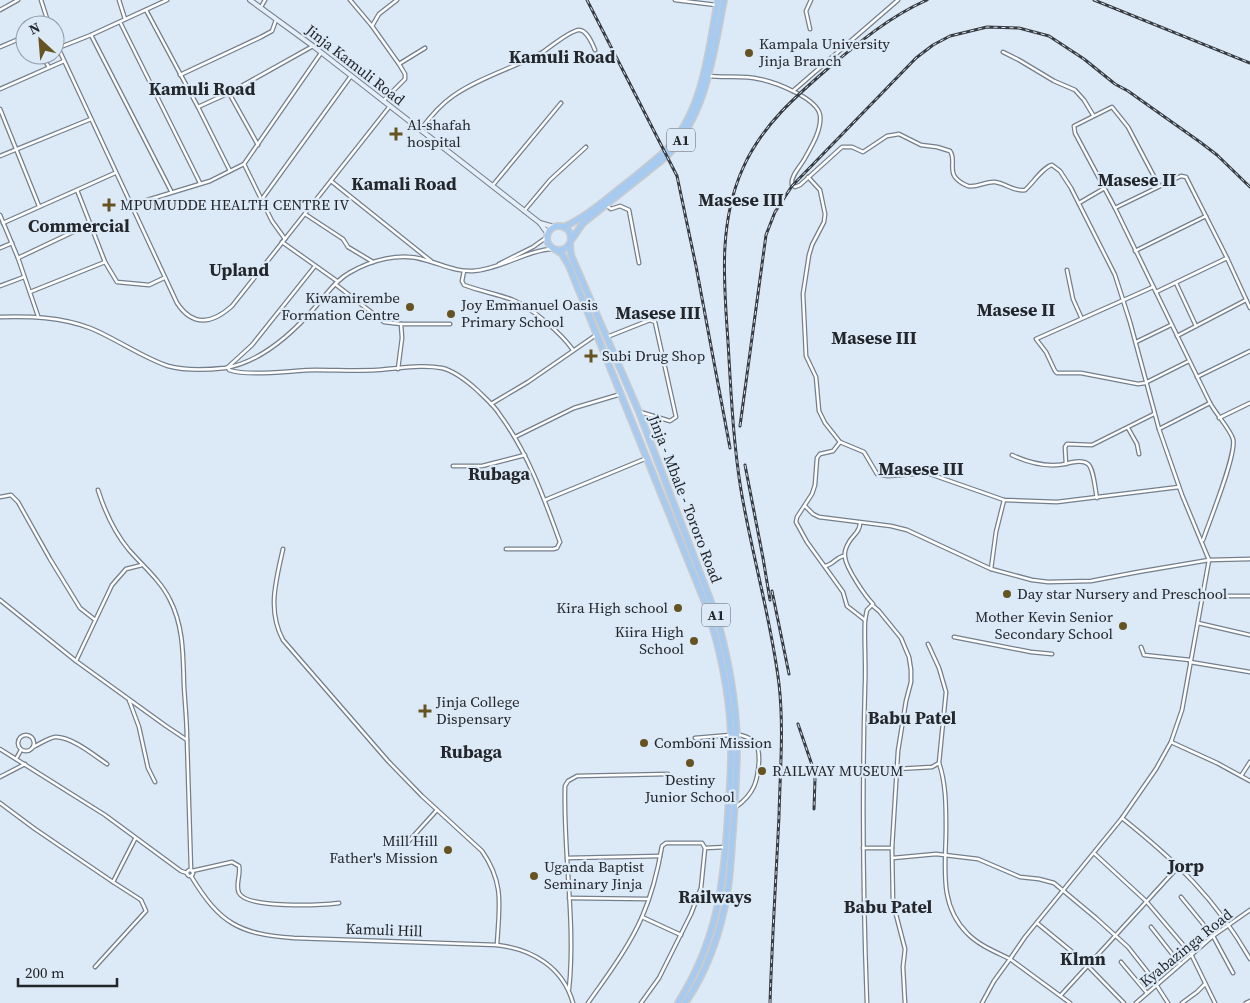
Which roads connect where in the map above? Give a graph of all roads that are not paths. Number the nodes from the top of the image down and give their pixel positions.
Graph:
1 (18, 0) edge
2 (41, 0) edge
3 (119, 0) edge
4 (156, 0) edge
5 (167, 0) edge
6 (250, 0) edge
7 (265, 0) edge
8 (350, 0) edge
9 (397, 0) edge
10 (675, 0) edge
11 (724, 0) edge
12 (811, 0) edge
13 (898, 0) edge
14 (718, 3) edge
15 (158, 4) junction
16 (261, 9) junction
17 (0, 10) edge
18 (146, 10) junction
19 (46, 15) edge
20 (125, 19) junction
21 (276, 20) junction
22 (120, 22) junction
23 (372, 26) junction
24 (810, 29) dead end
25 (91, 35) junction
26 (15, 41) edge
27 (65, 45) edge
28 (313, 46) junction
29 (0, 47) edge
30 (425, 48) dead end
31 (595, 50) dead end
32 (1003, 52) dead end
33 (321, 53) junction
34 (65, 63) edge
35 (399, 64) junction
36 (54, 65) edge
37 (49, 67) joint
38 (180, 75) junction
39 (351, 76) junction
40 (709, 76) junction
41 (0, 89) edge
42 (792, 91) junction
43 (230, 93) junction
44 (383, 101) junction
45 (561, 103) dead end
46 (390, 106) junction
47 (198, 107) junction
48 (0, 109) edge
49 (1092, 115) junction
50 (91, 119) junction
51 (420, 130) junction
52 (258, 145) junction
53 (586, 147) dead end
54 (16, 149) junction
55 (0, 156) edge
56 (244, 164) junction
57 (230, 171) junction
58 (115, 173) junction
59 (808, 177) junction
60 (331, 181) junction
61 (200, 184) junction
62 (492, 186) junction
63 (1159, 186) junction
64 (1103, 189) junction
65 (77, 190) junction
66 (170, 192) junction
67 (262, 198) junction
68 (1079, 202) junction
69 (130, 205) junction
70 (606, 205) junction
71 (40, 206) junction
72 (1115, 208) junction
73 (524, 211) junction
74 (305, 214) junction
75 (0, 215) edge
76 (1206, 216) junction
77 (3, 222) junction
78 (540, 223) junction
79 (90, 224) junction
80 (554, 227) junction
81 (564, 227) junction
82 (548, 235) junction
83 (285, 239) junction
84 (282, 242) junction
85 (571, 242) junction
86 (12, 243) junction
87 (0, 248) edge
88 (554, 249) junction
89 (1135, 251) junction
90 (18, 258) junction
91 (1227, 258) junction
92 (105, 262) junction
93 (373, 262) junction
94 (433, 262) junction
95 (639, 264) dead end
96 (315, 266) junction
97 (496, 266) junction
98 (464, 270) junction
99 (1067, 270) dead end
100 (24, 276) junction
101 (164, 278) junction
102 (336, 283) junction
103 (1176, 283) junction
104 (0, 286) edge
105 (1153, 287) junction
106 (30, 292) junction
107 (1156, 292) junction
108 (1124, 300) junction
109 (1246, 300) junction
110 (1250, 308) edge
111 (0, 317) edge
112 (38, 317) junction
113 (1081, 317) junction
114 (401, 324) junction
115 (450, 324) dead end
116 (1172, 325) junction
117 (1196, 326) junction
118 (597, 334) junction
119 (1177, 336) junction
120 (606, 338) junction
121 (1136, 342) junction
122 (574, 350) junction
123 (1250, 351) edge
124 (1189, 361) junction
125 (228, 367) junction
126 (398, 369) junction
127 (1197, 377) junction
128 (1146, 384) junction
129 (621, 394) junction
130 (1210, 403) junction
131 (1250, 403) edge
132 (492, 404) junction
133 (639, 412) junction
134 (1154, 414) junction
135 (1219, 418) junction
136 (1128, 428) junction
137 (1159, 429) junction
138 (515, 437) junction
139 (840, 442) junction
140 (1139, 454) dead end
141 (525, 455) junction
142 (1012, 455) dead end
143 (647, 458) junction
144 (1066, 464) junction
145 (453, 466) dead end
146 (1179, 487) junction
147 (98, 490) dead end
148 (0, 497) edge
149 (1097, 498) junction
150 (545, 500) junction
151 (1004, 500) junction
152 (805, 506) junction
153 (860, 523) junction
154 (1202, 541) junction
155 (506, 549) dead end
156 (283, 550) dead end
157 (844, 556) junction
158 (1209, 560) junction
159 (1250, 560) edge
160 (142, 565) junction
161 (825, 566) junction
162 (991, 569) junction
163 (1203, 596) junction
164 (1250, 596) edge
165 (868, 599) junction
166 (0, 600) edge
167 (874, 605) junction
168 (867, 610) junction
169 (94, 620) junction
170 (865, 620) junction
171 (1197, 623) junction
172 (1250, 635) edge
173 (954, 637) dead end
174 (928, 644) dead end
175 (1141, 647) dead end
176 (1052, 654) dead end
177 (76, 661) junction
178 (1190, 661) junction
179 (1250, 666) edge
180 (1250, 672) edge
181 (129, 700) junction
182 (734, 734) junction
183 (695, 738) dead end
184 (187, 740) junction
185 (1171, 742) junction
186 (33, 747) junction
187 (0, 749) edge
188 (21, 750) junction
189 (16, 759) junction
190 (1250, 762) edge
191 (939, 763) junction
192 (25, 764) junction
193 (107, 764) dead end
194 (897, 769) junction
195 (668, 774) dead end
196 (1242, 776) junction
197 (0, 777) edge
198 (1250, 781) edge
199 (155, 782) dead end
200 (0, 803) edge
201 (735, 808) junction
202 (437, 810) junction
203 (1122, 818) junction
204 (136, 839) junction
205 (408, 842) dead end
206 (726, 846) junction
207 (705, 848) junction
208 (863, 848) junction
209 (892, 848) junction
210 (1094, 854) junction
211 (660, 856) junction
212 (944, 856) junction
213 (567, 858) junction
214 (893, 858) junction
215 (1179, 866) junction
216 (192, 871) junction
217 (187, 873) junction
218 (191, 876) junction
219 (113, 882) junction
220 (1063, 892) junction
221 (1181, 897) dead end
222 (569, 898) junction
223 (648, 899) junction
224 (1146, 901) junction
225 (339, 903) dead end
226 (1250, 910) edge
227 (642, 917) junction
228 (1037, 922) junction
229 (1229, 925) junction
230 (1151, 927) dead end
231 (681, 935) junction
232 (1116, 935) junction
233 (1213, 936) junction
234 (497, 945) junction
235 (1191, 954) junction
236 (1010, 959) junction
237 (1250, 960) edge
238 (1121, 962) dead end
239 (1180, 964) junction
240 (95, 966) dead end
241 (1088, 966) junction
242 (1233, 973) dead end
243 (1205, 984) junction
244 (1156, 985) junction
245 (569, 991) junction
246 (1147, 993) junction
247 (1061, 995) junction
248 (1250, 1001) edge
249 (573, 1003) edge
250 (588, 1003) edge
251 (641, 1003) edge
252 (678, 1003) edge
253 (685, 1003) edge
254 (866, 1003) edge
255 (905, 1003) edge
256 (982, 1003) edge
257 (1070, 1003) edge
258 (1124, 1003) edge
259 (1136, 1003) edge
260 (1168, 1003) edge
261 (1182, 1003) edge
262 (1215, 1003) edge
263 (1246, 1003) edge

1 - 17 street
2 - 19 street
3 - 20 street
4 - 15 street
5 - 15 street
6 - 16 main road, Jinja Kamuli Road
7 - 16 street
8 - 23 street
9 - 23 street
10 - 14 street
11 - 40 highway, A1
12 - 24 street
13 - 42 street
14 - 81 highway, A1
15 - 18 street
16 - 21 main road, Jinja Kamuli Road
18 - 20 street
18 - 38 street
20 - 22 street
21 - 28 main road, Jinja Kamuli Road
21 - 38 street
22 - 25 street
22 - 61 street
23 - 35 street
25 - 27 street
25 - 66 street
26 - 29 street
28 - 33 main road, Jinja Kamuli Road
28 - 43 street
30 - 35 street
31 - 51 street
32 - 49 street
33 - 39 main road, Jinja Kamuli Road
33 - 52 street
34 - 50 street
35 - 44 street
36 - 37 street
37 - 41 street
38 - 47 street
39 - 44 main road, Jinja Kamuli Road
39 - 67 street
40 - 42 street
40 - 70 highway, A1
42 - 59 street
43 - 47 street
43 - 52 street
44 - 46 main road, Jinja Kamuli Road
45 - 62 street
46 - 51 main road, Jinja Kamuli Road
46 - 60 street
47 - 57 street
48 - 54 street
49 - 63 street
49 - 64 street
50 - 54 street
50 - 58 street
51 - 62 main road, Jinja Kamuli Road
52 - 56 street
53 - 73 street
54 - 55 street
54 - 71 street
56 - 57 street
56 - 67 street
57 - 61 street
58 - 65 street
58 - 69 street
59 - 68 street
59 - 139 street
60 - 74 street
60 - 94 street
61 - 66 street
62 - 73 main road, Jinja Kamuli Road
63 - 72 street
63 - 76 street
64 - 68 street
64 - 72 street
65 - 71 street
65 - 79 street
66 - 69 street
67 - 83 street
68 - 108 street
69 - 101 street
70 - 85 highway, A1
70 - 95 street
71 - 77 street
72 - 89 street
73 - 78 main road, Jinja Kamuli Road
74 - 83 street
74 - 93 street
75 - 77 street
76 - 89 street
76 - 91 street
77 - 86 street
78 - 80 main road, Jinja Kamuli Road
78 - 82 main road, Jinja Kamuli Road
79 - 90 street
79 - 92 street
80 - 81 highway, A1
80 - 82 highway
81 - 85 highway, A1
82 - 88 highway, A1
82 - 97 street
83 - 84 street
84 - 96 street
84 - 101 street
85 - 88 highway
85 - 120 highway, Jinja - Mbale - Tororo Road / A1
86 - 87 street
86 - 90 street
88 - 97 street
88 - 118 highway, Jinja - Mbale - Tororo Road / A1
89 - 105 street
90 - 100 street
91 - 103 street
91 - 109 street
92 - 101 street
92 - 106 street
93 - 94 street
93 - 102 street
94 - 98 street
96 - 102 street
96 - 125 street
97 - 98 street
98 - 122 street
99 - 113 street
100 - 104 street
100 - 106 street
102 - 114 street
102 - 125 street
103 - 107 street
103 - 117 street
105 - 107 street
105 - 108 street
106 - 112 street
107 - 116 street
108 - 113 street
108 - 121 street
109 - 110 street
109 - 117 street
111 - 112 street
112 - 125 street
113 - 128 street
114 - 115 street
114 - 126 street
116 - 119 street
116 - 121 street
117 - 119 street
118 - 122 street
118 - 129 highway, Jinja - Mbale - Tororo Road / A1
119 - 124 street
120 - 133 highway, Jinja - Mbale - Tororo Road / A1
120 - 133 street
121 - 128 street
122 - 132 street
123 - 127 street
124 - 127 street
124 - 128 street
125 - 126 street
126 - 132 street
127 - 130 street
128 - 134 street
129 - 138 street
129 - 143 highway, Jinja - Mbale - Tororo Road / A1
130 - 135 street
130 - 137 street
131 - 135 street
132 - 138 street
133 - 182 highway, Jinja - Mbale - Tororo Road / A1
134 - 136 street
134 - 137 street
135 - 154 street
136 - 140 street
136 - 144 street
137 - 146 street
138 - 141 street
139 - 151 street
139 - 152 street
141 - 145 street
141 - 150 street
142 - 144 street
143 - 150 street
143 - 182 highway, Jinja - Mbale - Tororo Road / A1
144 - 149 street
146 - 149 street
146 - 154 street
147 - 160 street
148 - 169 street
149 - 151 street
150 - 155 street
151 - 162 street
152 - 153 street
152 - 161 street
153 - 157 street
153 - 162 street
154 - 158 street
156 - 202 street
157 - 161 street
157 - 165 street
158 - 159 street
158 - 162 street
158 - 163 street
160 - 169 street
160 - 184 street
161 - 170 street
163 - 164 street
163 - 171 street
165 - 167 street
165 - 168 street
166 - 177 street
167 - 168 street
167 - 194 street
168 - 170 street
169 - 177 street
170 - 208 street
171 - 172 street
171 - 178 street
173 - 176 street
174 - 191 street
175 - 178 street
177 - 181 street
178 - 180 street
178 - 185 street
179 - 180 street
181 - 184 street
181 - 199 street
182 - 183 street
182 - 201 highway, Jinja - Mbale - Tororo Road / A1
182 - 201 street
182 - 206 highway, Jinja - Mbale - Tororo Road / A1
184 - 216 street
185 - 196 street
185 - 203 street
186 - 188 street
186 - 188 street
186 - 193 street
187 - 189 street
188 - 189 street
189 - 192 street
190 - 196 street
191 - 194 street
191 - 212 street
192 - 197 street
192 - 204 street
194 - 209 street
195 - 213 street
196 - 198 street
200 - 219 street
201 - 253 highway, Jinja - Mbale - Tororo Road / A1
202 - 205 street
202 - 234 street
203 - 210 street
203 - 215 street
204 - 217 street
204 - 219 street
206 - 207 street
206 - 252 highway, Jinja - Mbale - Tororo Road / A1
207 - 211 street
207 - 231 street
208 - 209 street
208 - 254 street
209 - 214 street
210 - 220 street
210 - 224 street
211 - 213 street
211 - 223 street
212 - 214 street
212 - 220 street
212 - 236 street
213 - 222 street
214 - 255 street
215 - 224 street
215 - 229 street
216 - 217 street
216 - 218 street
216 - 225 street
217 - 218 street
218 - 234 street, Kamuli Hill
219 - 240 street
220 - 228 street
220 - 232 street
221 - 233 street
222 - 223 street
222 - 245 street
223 - 227 street
224 - 232 street
224 - 235 street
226 - 229 street, Kyabazinga Road
227 - 231 street
227 - 250 street
228 - 236 street
228 - 241 street
229 - 233 street, Kyabazinga Road
229 - 237 street
230 - 239 street
231 - 251 street
232 - 241 street
232 - 244 street
233 - 235 street, Kyabazinga Road
233 - 242 street
234 - 245 street, Kamuli Hill
235 - 239 street, Kyabazinga Road
235 - 243 street
236 - 247 street
236 - 256 street
238 - 246 street
239 - 244 street, Kyabazinga Road
241 - 247 street
241 - 258 street
243 - 261 street
243 - 262 street
244 - 246 street, Kyabazinga Road
244 - 260 street
245 - 249 street, Kamuli Hill
246 - 259 street, Kyabazinga Road
247 - 257 street
248 - 263 street

